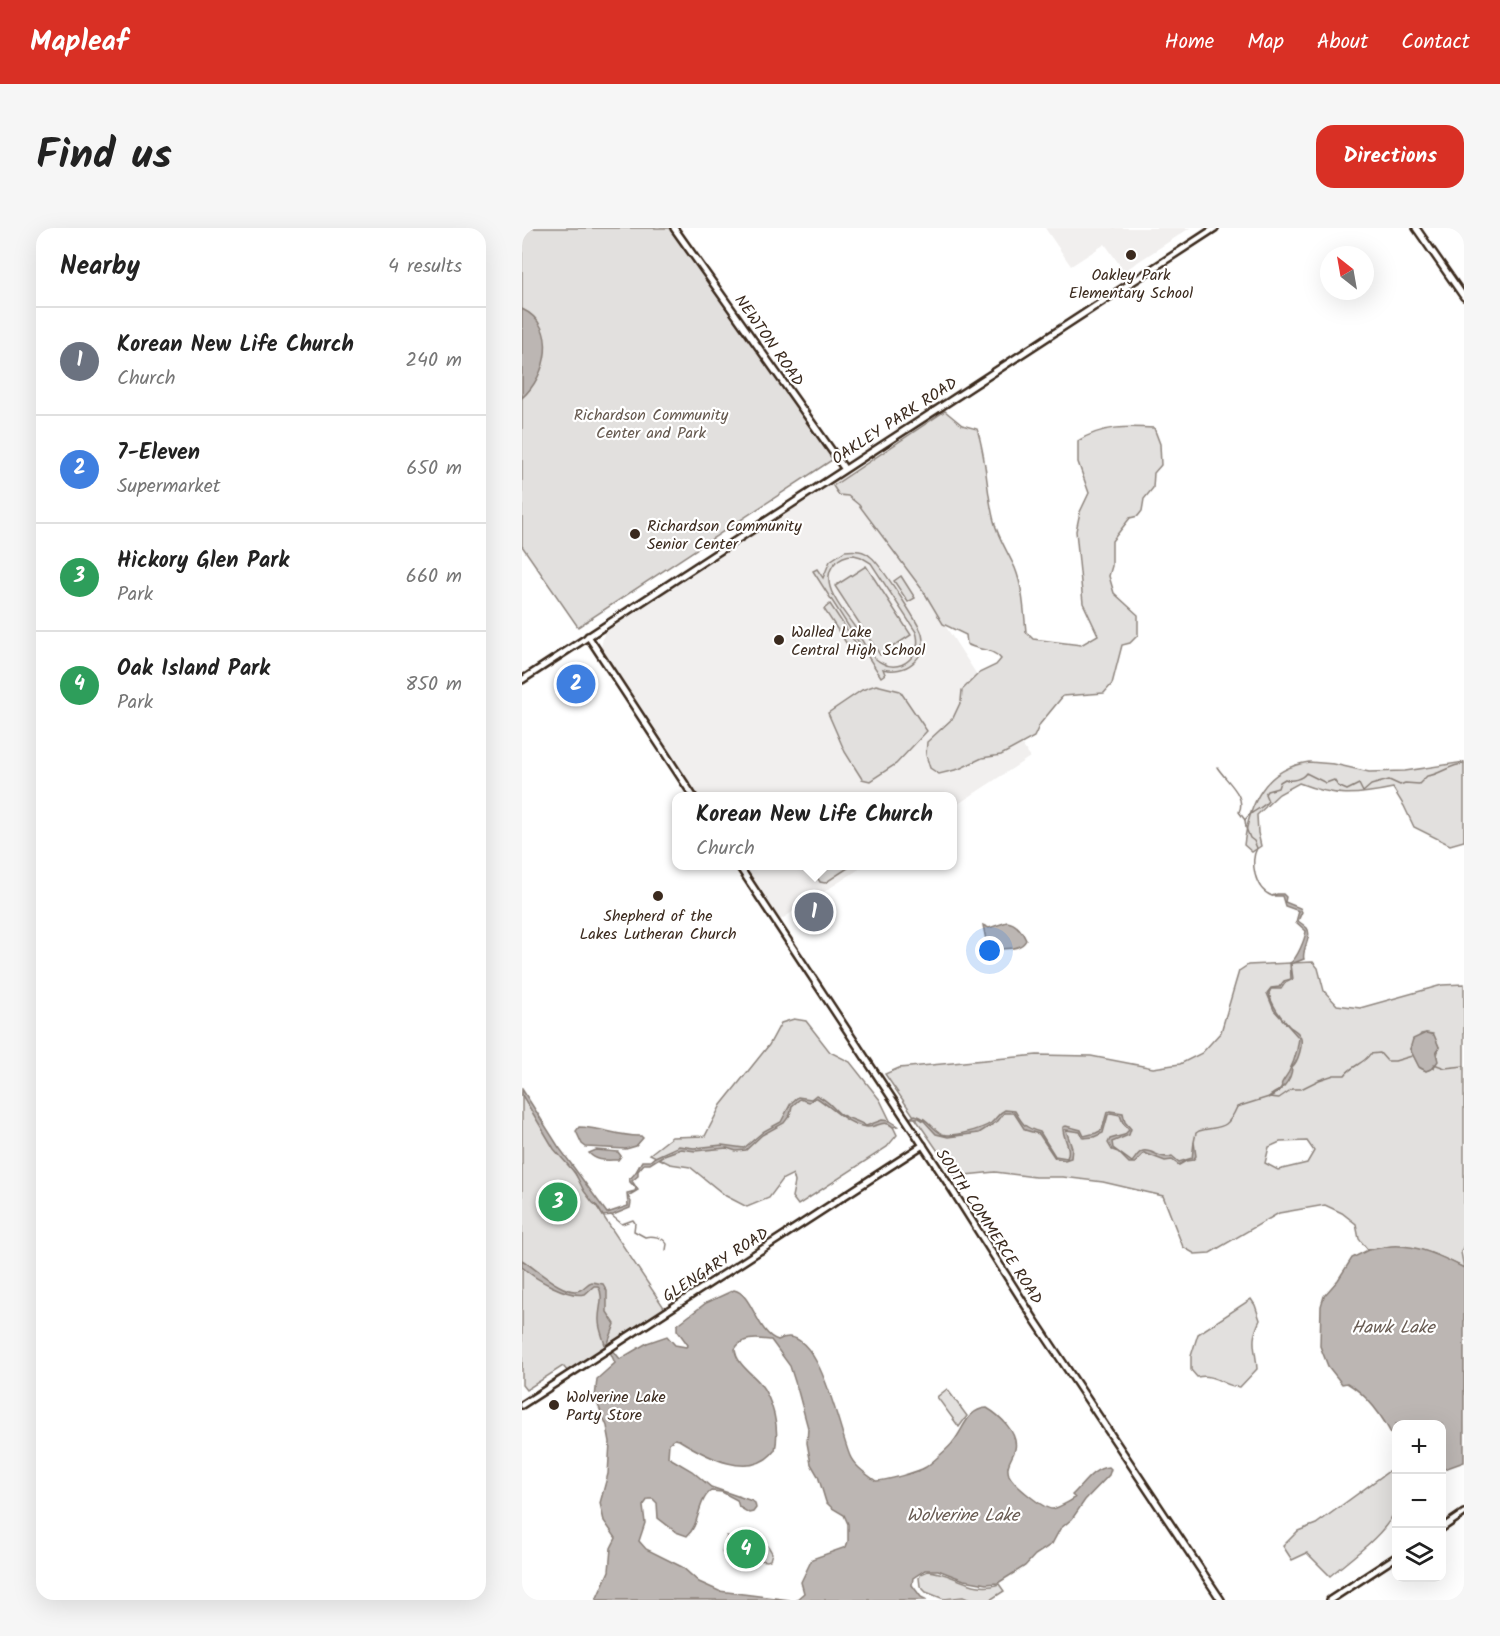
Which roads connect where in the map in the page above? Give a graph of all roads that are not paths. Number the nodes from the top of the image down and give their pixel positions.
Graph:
1 (674, 228) edge
2 (1215, 228) edge
3 (1416, 228) edge
4 (1464, 297) edge
5 (844, 468) junction
6 (588, 636) junction
7 (522, 680) edge
8 (690, 792) edge
9 (742, 870) edge
10 (923, 1145) junction
11 (522, 1405) edge
12 (1464, 1513) edge
13 (1446, 1525) edge
14 (1392, 1560) edge
15 (1221, 1600) edge
16 (1330, 1600) edge

1 - 5 street, NEWTON ROAD
2 - 5 street, OAKLEY PARK ROAD
3 - 4 street
5 - 6 street, OAKLEY PARK ROAD
6 - 7 street
6 - 8 street
9 - 10 street, SOUTH COMMERCE ROAD
10 - 11 street, GLENGARY ROAD
10 - 15 street, SOUTH COMMERCE ROAD
12 - 13 street
14 - 16 street

